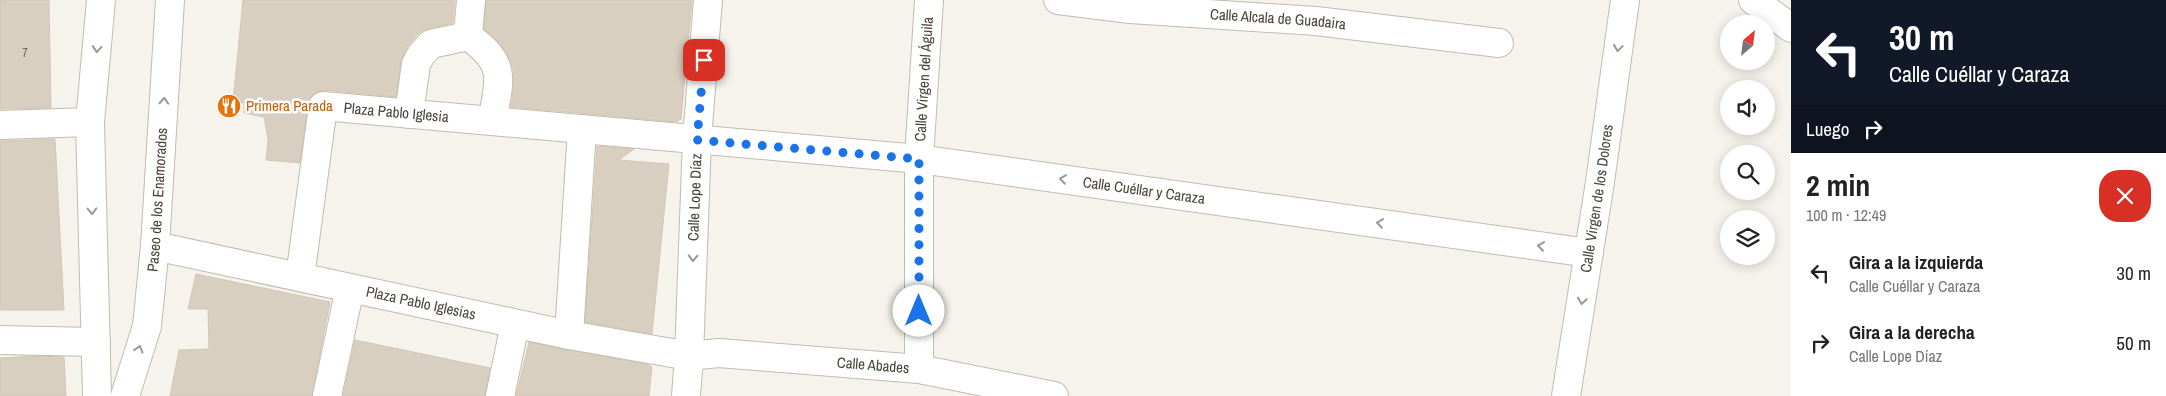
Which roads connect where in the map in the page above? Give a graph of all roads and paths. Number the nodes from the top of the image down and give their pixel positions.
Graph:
1 (101, 0) edge
2 (170, 0) edge
3 (471, 0) edge
4 (708, 0) edge
5 (929, 0) edge
6 (1058, 0) edge
7 (1625, 0) edge
8 (1753, 0) edge
9 (1127, 4) edge
10 (1324, 11) edge
11 (1791, 28) edge
12 (468, 36) junction
13 (1498, 43) dead end
14 (409, 114) junction
15 (492, 121) junction
16 (90, 122) junction
17 (0, 125) edge
18 (582, 129) junction
19 (697, 140) junction
20 (919, 159) junction
21 (155, 246) junction
22 (1589, 253) junction
23 (300, 277) junction
24 (350, 288) junction
25 (515, 324) junction
26 (569, 335) junction
27 (0, 340) edge
28 (96, 342) junction
29 (689, 356) junction
30 (919, 369) junction
31 (97, 396) edge
32 (125, 396) edge
33 (327, 396) edge
34 (500, 396) edge
35 (686, 396) edge
36 (1054, 396) edge
37 (1566, 396) edge

1 -> 16 street
21 -> 2 street, Paseo de los Enamorados
3 - 12 street
4 - 19 street, Calle Lope Díaz
5 - 20 street, Calle Virgen del Águila
6 - 9 street, Calle Alcala de Guadaira
7 -> 22 street, Calle Virgen de los Dolores
8 - 11 street
9 - 10 street, Calle Alcala de Guadaira
10 - 13 street, Calle Alcala de Guadaira
12 - 14 street
12 - 15 street
14 - 15 street, Plaza Pablo Iglesia
14 - 23 street, Plaza Pablo Iglesia
15 - 18 street, Plaza Pablo Iglesia
16 - 17 street
16 -> 28 street
18 - 19 street, Plaza Pablo Iglesia
18 - 26 street
19 - 20 street, Calle Cuéllar y Caraza
19 -> 29 street, Calle Lope Díaz
22 -> 20 street, Calle Cuéllar y Caraza
20 - 30 street, Calle Virgen del Águila
21 - 23 street, Plaza Pablo Iglesias
32 -> 21 street, Paseo de los Enamorados
22 -> 37 street, Calle Virgen de los Dolores
23 - 24 street, Plaza Pablo Iglesias
24 - 25 street, Plaza Pablo Iglesias
24 - 33 street
25 - 26 street, Plaza Pablo Iglesias
25 - 34 street
26 - 29 street, Plaza Pablo Iglesias
27 - 28 street
28 - 31 street
29 - 30 street, Calle Abades
29 - 35 street, Calle Lope Díaz
30 - 36 street, Calle Abades

